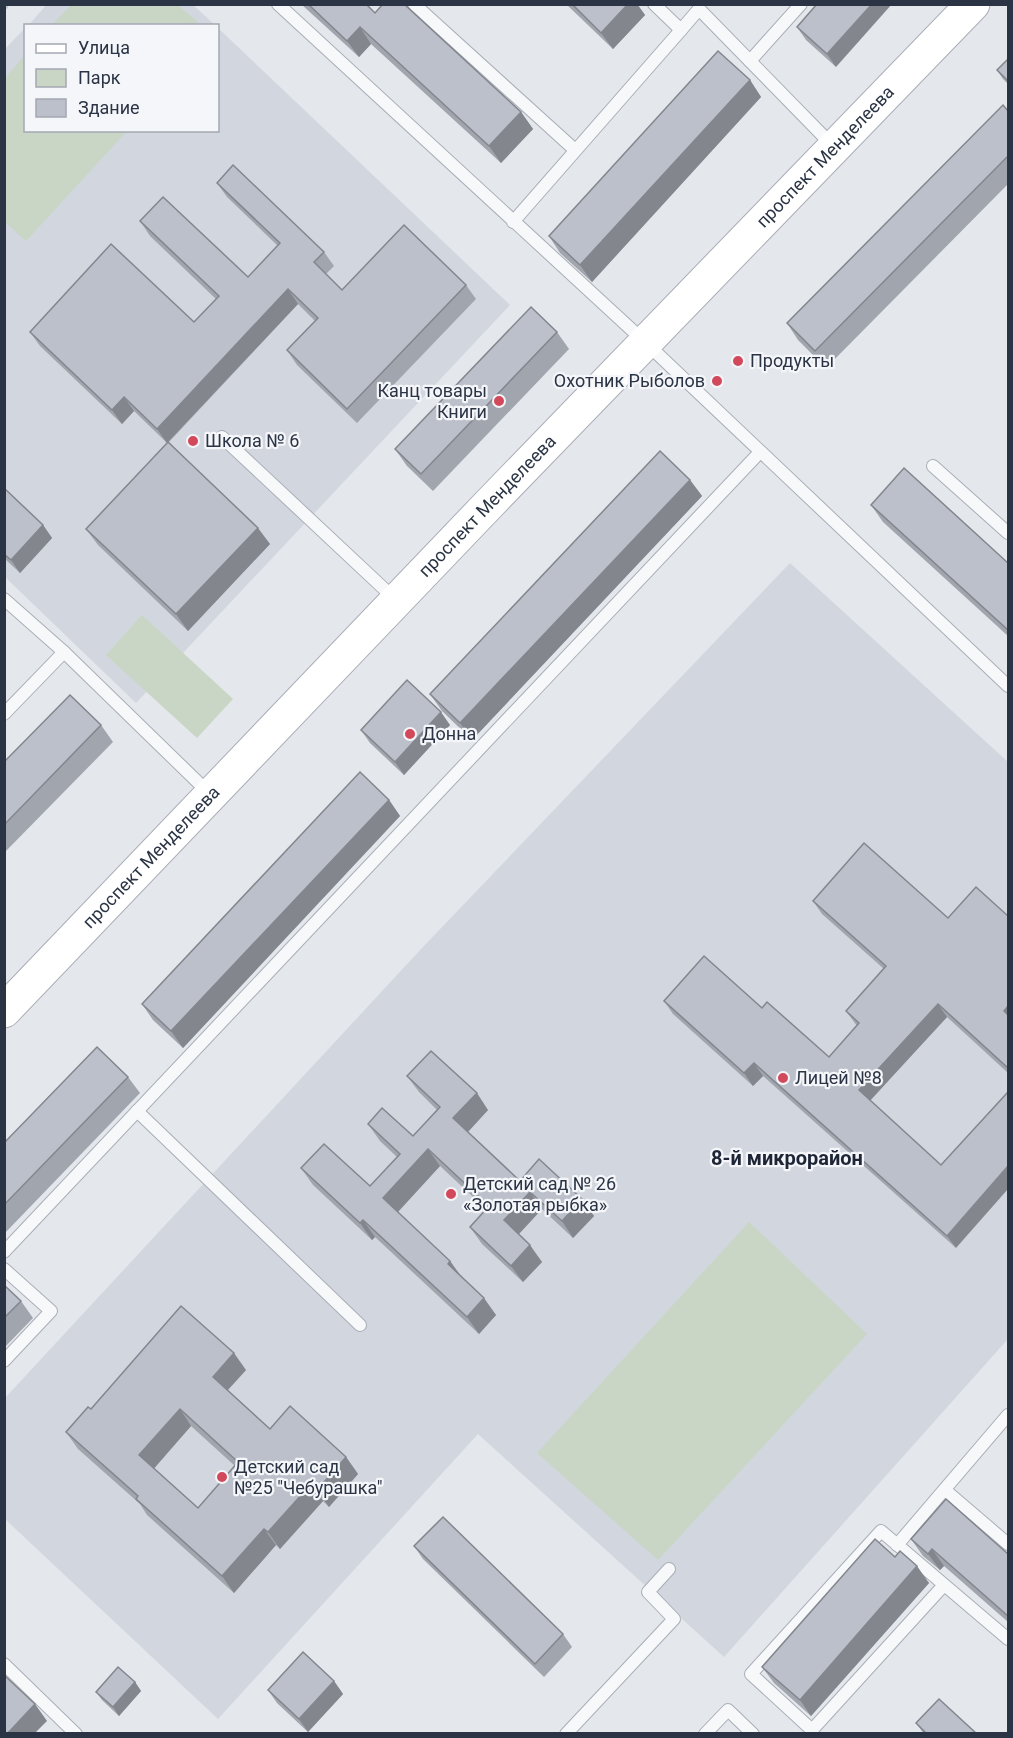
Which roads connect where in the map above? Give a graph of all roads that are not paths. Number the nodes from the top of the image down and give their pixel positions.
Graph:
1 (278, 4) edge
2 (414, 4) edge
3 (654, 4) edge
4 (801, 4) edge
5 (968, 6) edge
6 (681, 30) junction
7 (750, 61) junction
8 (834, 147) junction
9 (575, 150) junction
10 (513, 222) junction
11 (645, 342) junction
12 (222, 437) dead end
13 (760, 452) junction
14 (933, 466) dead end
15 (1008, 533) edge
16 (4, 599) edge
17 (397, 601) junction
18 (64, 652) junction
19 (1008, 686) edge
20 (4, 714) edge
21 (211, 795) junction
22 (4, 1011) edge
23 (137, 1111) junction
24 (4, 1252) edge
25 (4, 1269) edge
26 (360, 1325) dead end
27 (4, 1361) edge
28 (1008, 1414) edge
29 (945, 1490) junction
30 (1008, 1544) edge
31 (897, 1545) junction
32 (669, 1569) dead end
33 (944, 1585) junction
34 (1008, 1640) edge
35 (4, 1664) edge
36 (68, 1731) edge
37 (566, 1734) edge
38 (705, 1734) edge
39 (753, 1734) edge

1 - 10 lane
2 - 9 lane
3 - 6 lane
4 - 7 lane
5 - 8 street, проспект Менделеева
6 - 7 lane
6 - 9 lane
7 - 8 lane
8 - 11 street, проспект Менделеева
9 - 10 lane
10 - 11 lane
11 - 13 lane
11 - 17 street, проспект Менделеева
12 - 17 lane
13 - 19 lane
13 - 23 lane
14 - 15 lane
16 - 18 lane
17 - 21 street, проспект Менделеева
18 - 20 lane
18 - 21 lane
21 - 22 street, проспект Менделеева
23 - 24 lane
23 - 26 lane
25 - 27 lane
28 - 29 lane
29 - 30 lane
29 - 31 lane
31 - 33 lane
31 - 33 lane
32 - 37 lane
33 - 34 lane
35 - 36 lane
38 - 39 lane

